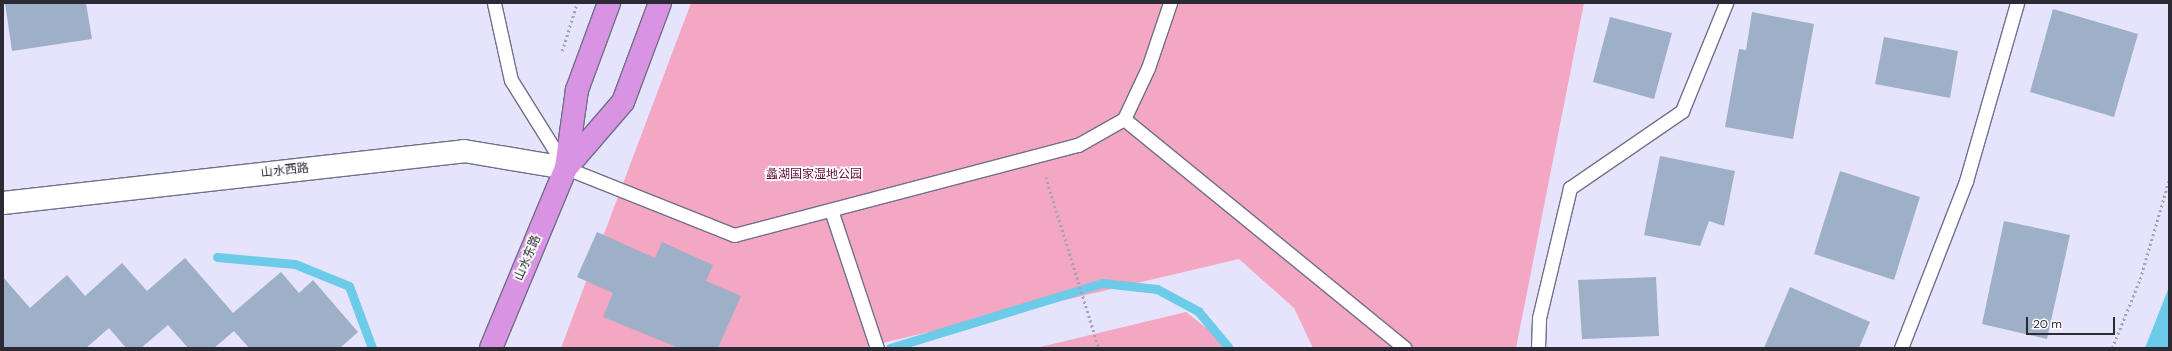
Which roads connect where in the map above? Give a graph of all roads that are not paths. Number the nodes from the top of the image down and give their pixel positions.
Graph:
1 (494, 3) edge
2 (609, 3) edge
3 (660, 3) edge
4 (1170, 3) edge
5 (1726, 3) edge
6 (2017, 3) edge
7 (1124, 119) junction
8 (566, 168) junction
9 (3, 203) edge
10 (831, 210) junction
11 (491, 348) edge
12 (877, 348) edge
13 (1405, 348) edge
14 (1538, 348) edge
15 (1901, 348) edge

1 - 8 lane
2 - 8 highway, 山水东路
3 - 8 highway, 山水东路
4 - 7 lane
5 - 14 lane
6 - 15 lane
7 - 10 lane
7 - 13 lane
8 - 9 street, 山水西路
8 - 10 lane
8 - 11 highway, 山水东路
10 - 12 lane

